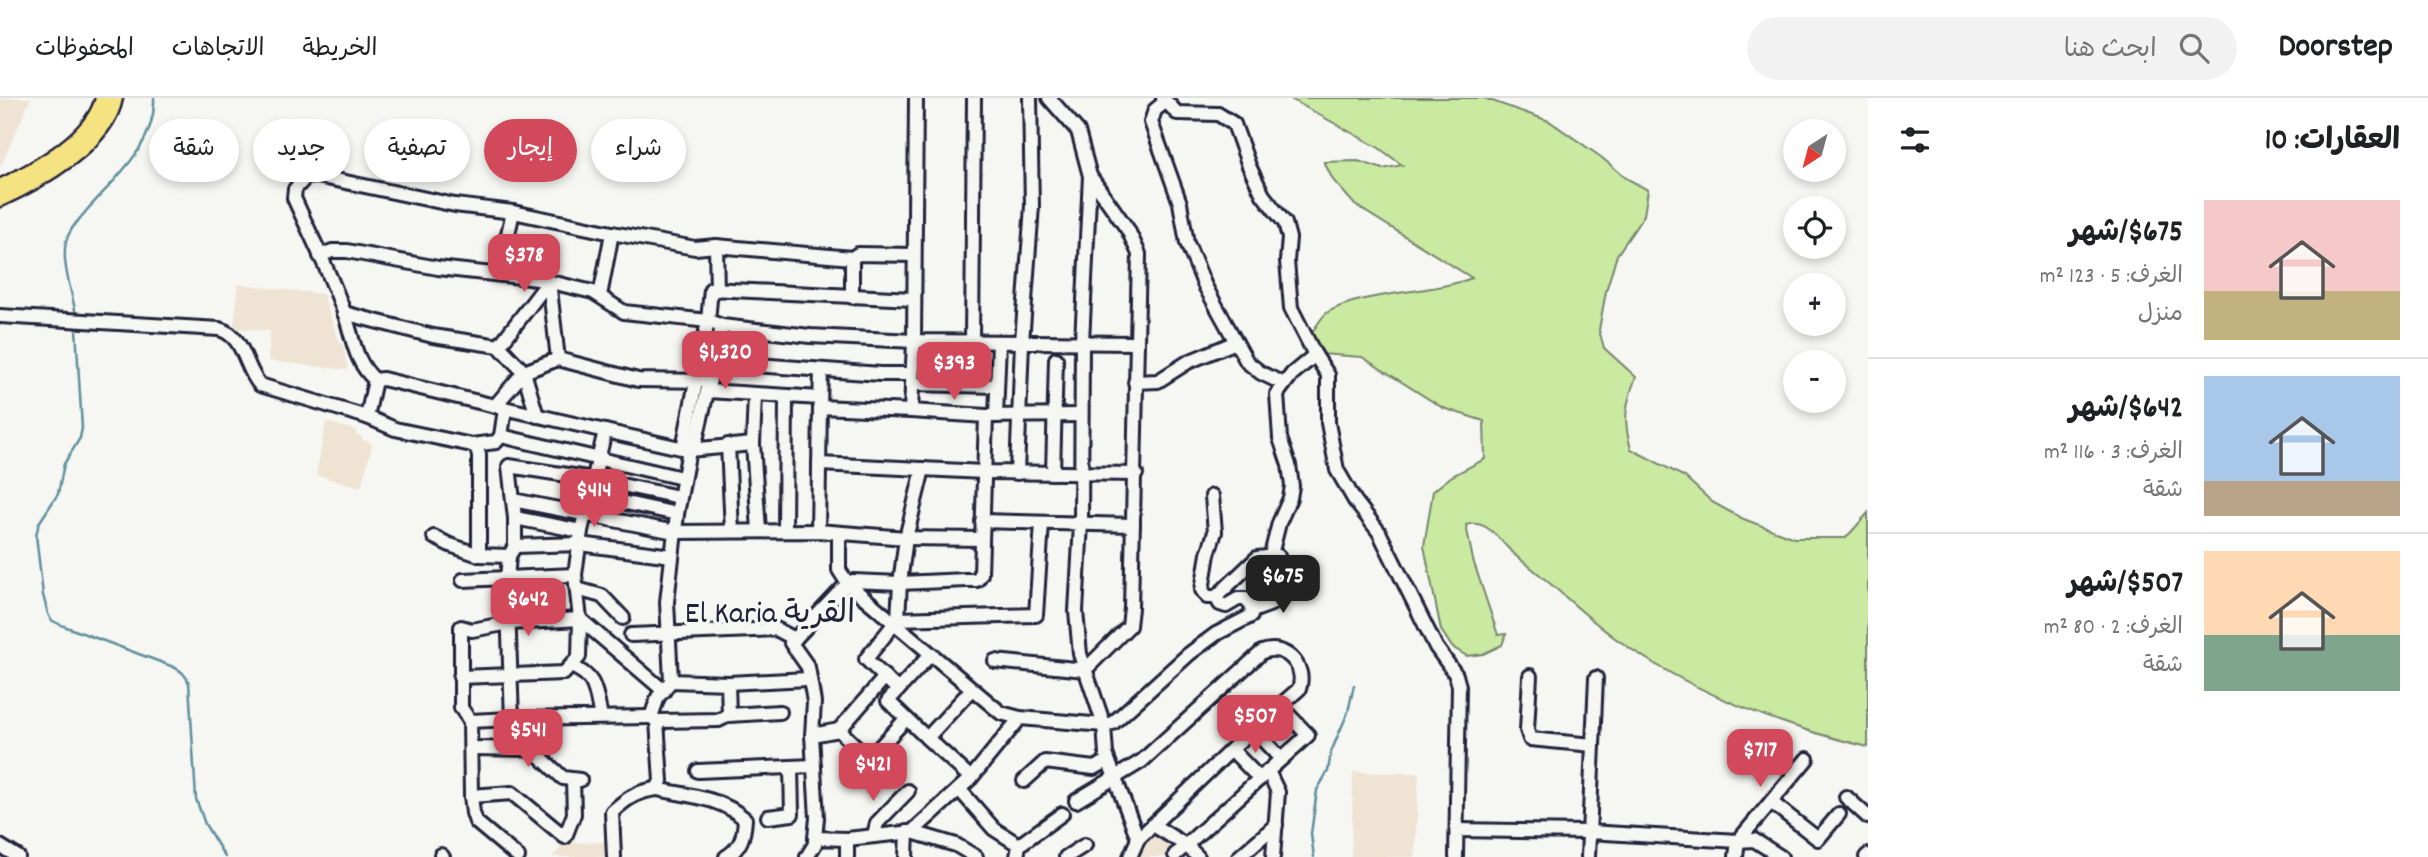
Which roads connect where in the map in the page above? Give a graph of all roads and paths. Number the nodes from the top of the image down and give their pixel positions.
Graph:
1 (103, 98) edge
2 (115, 98) edge
3 (916, 98) edge
4 (974, 98) edge
5 (1030, 98) edge
6 (1049, 98) edge
7 (1164, 100) edge
8 (1090, 176) junction
9 (0, 187) edge
10 (0, 199) edge
11 (513, 212) junction
12 (612, 233) junction
13 (716, 246) junction
14 (914, 255) junction
15 (320, 256) junction
16 (852, 258) junction
17 (499, 273) junction
18 (549, 281) junction
19 (717, 290) junction
20 (600, 296) junction
21 (852, 297) junction
22 (913, 299) junction
23 (344, 313) junction
24 (0, 316) edge
25 (708, 323) junction
26 (722, 326) junction
27 (914, 341) junction
28 (972, 342) junction
29 (999, 342) junction
30 (1023, 342) junction
31 (1082, 342) junction
32 (1236, 342) junction
33 (1135, 344) junction
34 (499, 346) junction
35 (1315, 355) junction
36 (558, 359) junction
37 (1056, 359) dead end
38 (714, 362) junction
39 (821, 370) junction
40 (524, 372) junction
41 (912, 379) junction
42 (375, 380) junction
43 (1135, 382) junction
44 (705, 384) junction
45 (1284, 384) junction
46 (997, 386) junction
47 (755, 395) junction
48 (786, 397) junction
49 (820, 402) junction
50 (500, 407) junction
51 (911, 411) junction
52 (1018, 415) junction
53 (1053, 415) junction
54 (1082, 415) junction
55 (537, 416) junction
56 (991, 416) junction
57 (367, 417) junction
58 (605, 431) junction
59 (501, 436) junction
60 (753, 444) junction
61 (728, 445) junction
62 (472, 446) junction
63 (689, 449) junction
64 (598, 458) junction
65 (819, 464) junction
66 (923, 469) junction
67 (984, 472) junction
68 (1017, 473) junction
69 (1053, 473) junction
70 (1136, 474) junction
71 (1080, 475) junction
72 (682, 478) junction
73 (593, 479) junction
74 (589, 495) junction
75 (1212, 496) dead end
76 (679, 498) junction
77 (513, 500) junction
78 (585, 513) junction
79 (677, 514) junction
80 (515, 518) junction
81 (982, 521) junction
82 (1042, 523) junction
83 (1081, 524) junction
84 (1133, 525) junction
85 (759, 530) junction
86 (732, 531) junction
87 (785, 531) junction
88 (818, 531) junction
89 (675, 532) junction
90 (839, 533) junction
91 (435, 537) dead end
92 (581, 537) junction
93 (906, 538) junction
94 (982, 539) junction
95 (512, 551) junction
96 (479, 555) junction
97 (672, 556) junction
98 (575, 575) junction
99 (507, 579) junction
100 (463, 580) dead end
101 (1277, 582) dead end
102 (900, 583) junction
103 (848, 584) junction
104 (577, 590) junction
105 (1216, 597) junction
106 (1252, 611) junction
107 (623, 618) dead end
108 (580, 619) junction
109 (509, 622) junction
110 (896, 622) junction
111 (668, 633) junction
112 (631, 635) dead end
113 (795, 639) junction
114 (930, 655) junction
115 (995, 661) dead end
116 (577, 665) junction
117 (1085, 670) junction
118 (511, 676) junction
119 (1530, 676) dead end
120 (460, 677) junction
121 (885, 677) junction
122 (1597, 678) dead end
123 (808, 679) junction
124 (728, 683) junction
125 (667, 686) junction
126 (898, 690) junction
127 (971, 690) junction
128 (1280, 706) junction
129 (780, 712) dead end
130 (729, 715) junction
131 (601, 717) junction
132 (1020, 718) junction
133 (512, 719) junction
134 (654, 719) junction
135 (906, 719) junction
136 (470, 721) junction
137 (1104, 725) junction
138 (1253, 729) junction
139 (839, 730) junction
140 (812, 735) junction
141 (927, 738) junction
142 (1593, 745) junction
143 (471, 748) junction
144 (1232, 750) junction
145 (869, 759) junction
146 (1282, 759) junction
147 (1807, 759) dead end
148 (1108, 761) junction
149 (814, 766) junction
150 (791, 767) junction
151 (698, 771) dead end
152 (1264, 775) junction
153 (971, 778) junction
154 (850, 779) dead end
155 (1115, 779) junction
156 (1024, 781) dead end
157 (657, 789) junction
158 (959, 789) junction
159 (908, 791) dead end
160 (471, 796) junction
161 (1846, 797) dead end
162 (1076, 801) dead end
163 (1771, 802) junction
164 (1062, 814) dead end
165 (1839, 814) dead end
166 (768, 817) dead end
167 (1868, 817) edge
168 (1153, 825) junction
169 (1276, 825) junction
170 (1457, 830) junction
171 (910, 832) junction
172 (1589, 832) junction
173 (874, 835) junction
174 (816, 838) junction
175 (847, 839) junction
176 (1138, 839) junction
177 (1738, 841) junction
178 (1085, 845) dead end
179 (0, 846) edge
180 (1187, 846) junction
181 (1018, 851) edge
182 (970, 855) edge
183 (1175, 855) edge
184 (18, 857) edge
185 (518, 857) edge
186 (614, 857) edge
187 (726, 857) edge
188 (807, 857) edge
189 (847, 857) edge
190 (906, 857) edge
191 (1066, 857) edge
192 (1130, 857) edge
193 (1198, 857) edge
194 (1239, 857) edge
195 (1273, 857) edge
196 (1456, 857) edge
197 (1588, 857) edge
198 (1736, 857) edge
199 (1781, 857) edge

1 - 9 main road
2 - 10 main road
3 - 14 street
4 - 28 street
5 - 30 street
6 - 8 street
7 - 32 street
7 - 35 street
8 - 31 street
8 - 33 street
11 - 12 street
11 - 15 street
11 - 17 street
12 - 13 street
12 - 20 street
13 - 16 street
13 - 19 street
14 - 16 street
14 - 22 street
15 - 17 street
15 - 23 street
16 - 21 street
17 - 18 street
18 - 20 street
18 - 34 street
18 - 36 street
19 - 21 street
19 - 25 street
20 - 25 street
21 - 22 street
22 - 27 street
23 - 34 street
23 - 42 street
24 - 57 street
25 - 26 street
25 - 44 street
26 - 27 street
26 - 38 street
27 - 28 street
27 - 41 street
28 - 29 street
29 - 30 street
29 - 46 street
30 - 31 street
30 - 52 street
31 - 33 street
31 - 54 street
32 - 43 street
32 - 45 street
33 - 43 street
34 - 40 street
35 - 45 street
35 - 170 street
36 - 40 street
36 - 44 street
37 - 53 street
38 - 39 street
38 - 44 street
39 - 41 street
39 - 49 street
40 - 50 street
40 - 55 street
41 - 46 street
41 - 51 street
42 - 50 street
42 - 57 street
43 - 70 street
44 - 47 street
44 - 63 street
45 - 105 street
46 - 56 street
47 - 48 street
47 - 60 street
48 - 49 street
48 - 87 street
49 - 51 street
49 - 65 street
50 - 55 street
50 - 59 street
51 - 56 street
52 - 53 street
52 - 56 street
52 - 68 street
53 - 54 street
53 - 69 street
54 - 71 street
55 - 58 street
56 - 67 street
57 - 62 street
58 - 63 street
58 - 64 street
59 - 62 street
59 - 64 street
60 - 61 street
60 - 85 street
61 - 63 street
61 - 86 street
62 - 96 street
63 - 72 street
64 - 72 street
64 - 73 street
65 - 66 street
65 - 88 street
66 - 67 street
66 - 93 street
67 - 68 street
67 - 81 street
68 - 69 street
69 - 71 street
70 - 71 street
70 - 84 street
71 - 83 street
72 - 76 street
73 - 74 street
73 - 76 street
73 - 77 street
74 - 78 street
74 - 79 street
75 - 105 street
76 - 79 street
77 - 78 street
77 - 80 street
78 - 89 street
78 - 92 street
79 - 89 street
80 - 92 street
80 - 95 street
81 - 82 street
81 - 94 street
82 - 83 street
82 - 110 street
83 - 84 street
83 - 117 street
84 - 117 street
85 - 86 street
85 - 87 street
86 - 89 street
87 - 88 street
88 - 90 street
89 - 97 street
90 - 93 street
90 - 103 street
91 - 96 street
92 - 95 street
92 - 97 street
92 - 98 street
93 - 94 street
93 - 102 street
94 - 102 street
95 - 96 street
95 - 99 street
97 - 111 street
98 - 99 street
98 - 104 street
99 - 100 street
99 - 109 street
101 - 106 street
102 - 103 street
102 - 110 street
103 - 110 street
103 - 113 street
104 - 107 street
104 - 108 street
105 - 106 street
106 - 137 street
108 - 109 street
108 - 116 street
108 - 125 street
109 - 118 street
109 - 120 street
110 - 114 street
110 - 121 street
111 - 112 street
111 - 113 street
111 - 125 street
113 - 123 street
114 - 126 street
114 - 127 street
115 - 117 street
116 - 118 street
116 - 131 street
117 - 137 street
118 - 120 street
118 - 133 street
119 - 142 street
120 - 136 street
121 - 126 street
121 - 139 street
122 - 142 street
123 - 124 street
123 - 140 street
124 - 125 street
124 - 130 street
125 - 134 street
126 - 135 street
127 - 132 street
127 - 141 street
128 - 138 street
128 - 146 street
128 - 155 street
129 - 130 street
130 - 134 street
131 - 133 street
131 - 134 street
132 - 137 street
132 - 153 street
133 - 136 street
134 - 157 street
135 - 141 street
135 - 145 street
136 - 143 street
137 - 148 street
138 - 144 street
138 - 146 street
139 - 140 street
139 - 145 street
140 - 149 street
141 - 153 street
142 - 172 street
143 - 160 street
143 - 160 street
144 - 152 street
144 - 168 street
145 - 154 street
146 - 152 street
147 - 163 street
148 - 155 street
148 - 156 street
149 - 150 street
149 - 174 street
150 - 151 street
150 - 166 street
152 - 169 street
152 - 180 street
153 - 158 street
155 - 162 street
155 - 176 street
157 - 186 street
157 - 187 street
158 - 171 street
158 - 181 street
159 - 173 street
160 - 185 street
161 - 167 street
163 - 165 street
163 - 177 street
164 - 181 street
168 - 176 street
168 - 180 street
169 - 194 street
169 - 195 street
170 - 172 street
170 - 196 street
171 - 173 street
171 - 182 street
171 - 190 street
172 - 177 street
172 - 197 street
173 - 175 street
174 - 175 street
174 - 188 street
175 - 189 street
176 - 192 street
177 - 198 street
177 - 199 street
178 - 191 street
179 - 184 street
180 - 183 street
180 - 193 street

